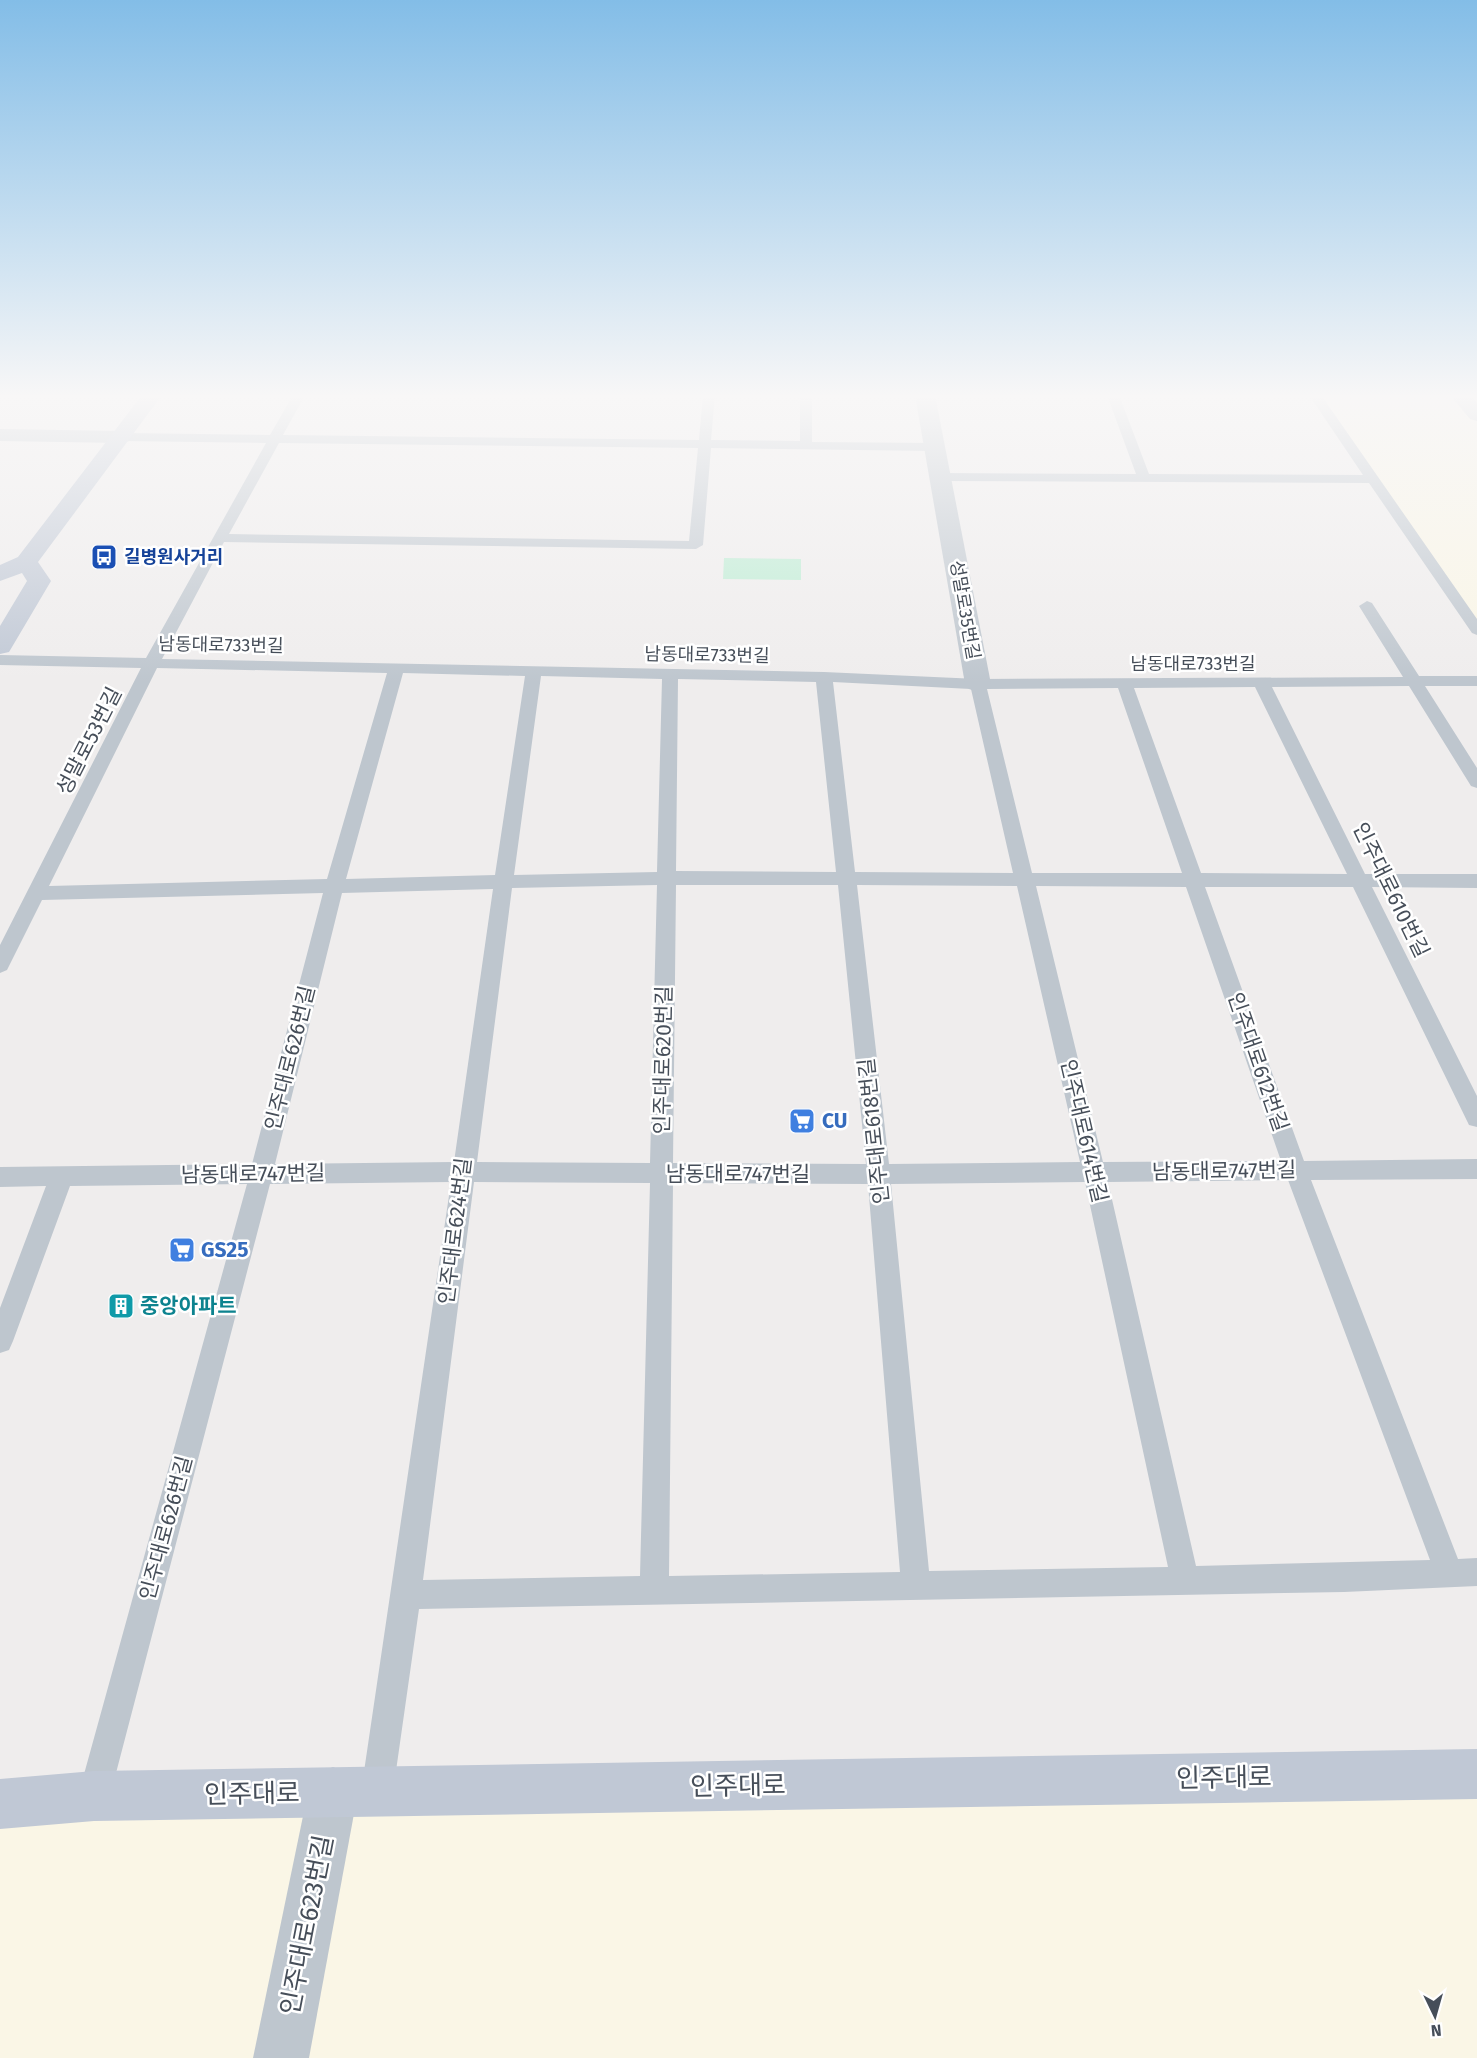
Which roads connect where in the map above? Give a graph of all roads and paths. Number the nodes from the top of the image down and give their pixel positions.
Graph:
1 (80, 491) edge
2 (246, 491) edge
3 (701, 491) edge
4 (943, 491) edge
5 (1382, 491) edge
6 (220, 538) junction
7 (26, 562) junction
8 (0, 574) edge
9 (1367, 606) dead end
10 (1477, 630) edge
11 (0, 647) edge
12 (0, 660) edge
13 (152, 662) junction
14 (396, 669) junction
15 (534, 672) junction
16 (670, 674) junction
17 (824, 678) junction
18 (1413, 681) junction
19 (1477, 681) edge
20 (1124, 683) junction
21 (978, 684) junction
22 (1262, 684) junction
23 (1477, 782) edge
24 (847, 877) junction
25 (667, 878) junction
26 (1024, 878) junction
27 (1193, 879) junction
28 (1360, 880) junction
29 (1477, 880) edge
30 (501, 884) junction
31 (334, 887) junction
32 (37, 893) junction
33 (0, 965) edge
34 (1477, 1118) edge
35 (1477, 1169) edge
36 (1296, 1170) junction
37 (462, 1172) junction
38 (1094, 1172) junction
39 (661, 1173) junction
40 (261, 1174) junction
41 (879, 1174) junction
42 (62, 1176) junction
43 (0, 1177) edge
44 (0, 1341) edge
45 (1477, 1572) edge
46 (1449, 1573) junction
47 (1185, 1580) junction
48 (916, 1586) junction
49 (654, 1590) junction
50 (408, 1595) junction
51 (1477, 1774) edge
52 (355, 1792) junction
53 (94, 1796) junction
54 (0, 1804) edge
55 (281, 2058) edge

1 - 7 main road
2 - 6 lane, 성말로53번길
3 - 6 lane
4 - 21 street, 성말로35번길
5 - 10 lane
6 - 13 lane, 성말로53번길
7 - 8 main road
7 - 11 main road
9 - 18 lane
12 - 13 lane, 남동대로733번길
13 - 14 lane, 남동대로733번길
13 - 32 lane, 성말로53번길
14 - 15 lane, 남동대로733번길
14 - 31 lane, 인주대로626번길
15 - 16 lane, 남동대로733번길
15 - 30 lane, 인주대로624번길
16 - 17 lane, 남동대로733번길
16 - 25 lane, 인주대로620번길
17 - 21 lane, 남동대로733번길
17 - 24 lane, 인주대로618번길
18 - 19 lane, 남동대로733번길
18 - 22 lane, 남동대로733번길
18 - 23 lane
20 - 21 lane, 남동대로733번길
20 - 22 lane, 남동대로733번길
20 - 27 lane, 인주대로612번길
21 - 26 lane, 인주대로614번길
22 - 28 lane, 인주대로610번길
24 - 25 lane
24 - 26 lane
24 - 41 lane, 인주대로618번길
25 - 30 lane
25 - 39 lane, 인주대로620번길
26 - 27 lane
26 - 38 lane, 인주대로614번길
27 - 28 lane
27 - 36 lane, 인주대로612번길
28 - 29 lane
28 - 34 lane, 인주대로610번길
30 - 31 lane
30 - 37 lane, 인주대로624번길
31 - 32 lane
31 - 40 lane, 인주대로626번길
32 - 33 lane, 성말로53번길
35 - 36 lane, 남동대로747번길
36 - 38 lane, 남동대로747번길
36 - 46 lane, 인주대로612번길
37 - 39 lane, 남동대로747번길
37 - 40 lane, 남동대로747번길
37 - 50 lane, 인주대로624번길
38 - 41 lane, 남동대로747번길
38 - 47 lane, 인주대로614번길
39 - 41 lane, 남동대로747번길
39 - 49 lane, 인주대로620번길
40 - 42 lane, 남동대로747번길
40 - 53 lane, 인주대로626번길
41 - 48 lane, 인주대로618번길
42 - 43 lane, 남동대로747번길
42 - 44 lane
45 - 46 lane
46 - 47 lane
47 - 48 lane
48 - 49 lane
49 - 50 lane
50 - 52 lane, 인주대로624번길
51 - 52 main road, 인주대로
52 - 53 main road, 인주대로
52 - 55 street, 인주대로623번길
53 - 54 main road, 인주대로

